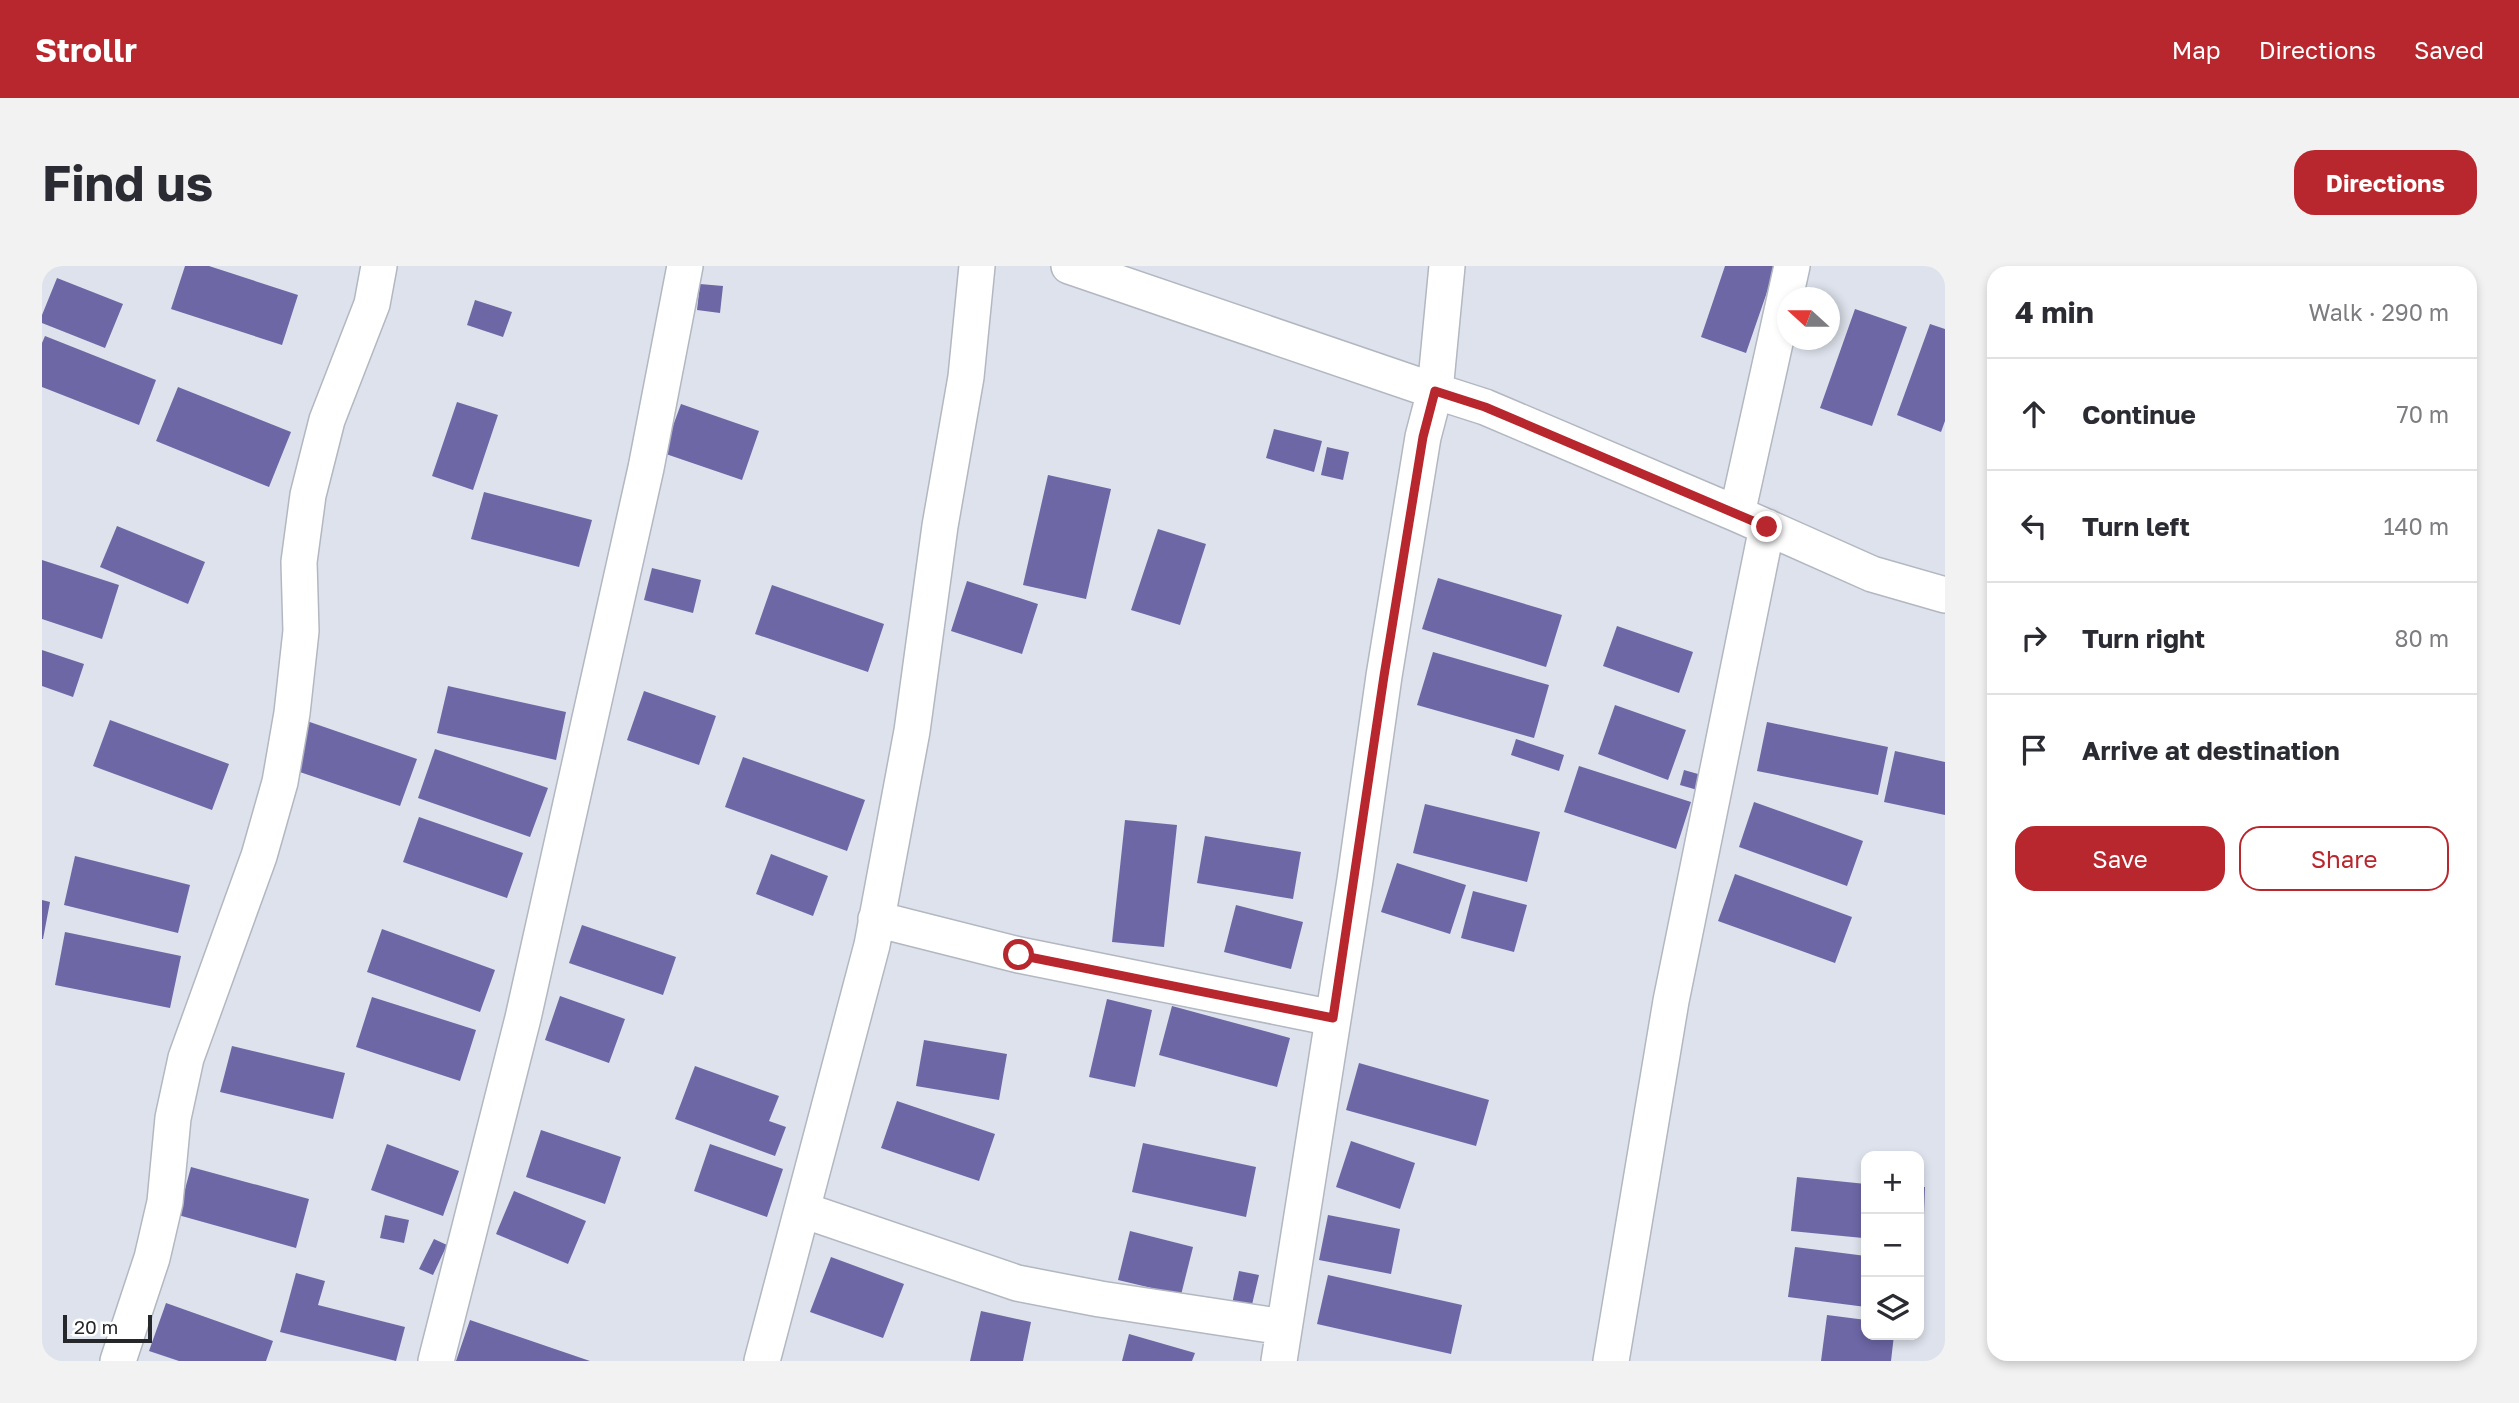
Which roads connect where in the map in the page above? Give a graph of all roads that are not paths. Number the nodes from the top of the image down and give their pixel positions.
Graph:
1 (379, 266) edge
2 (685, 266) edge
3 (977, 266) edge
4 (1069, 266) edge
5 (1447, 266) edge
6 (1793, 266) edge
7 (1126, 276) edge
8 (1435, 391) junction
9 (1752, 520) junction
10 (1945, 595) edge
11 (876, 919) junction
12 (1333, 1018) junction
13 (803, 1210) junction
14 (1284, 1327) junction
15 (118, 1361) edge
16 (436, 1361) edge
17 (762, 1361) edge
18 (1279, 1361) edge
19 (1611, 1361) edge

1 - 15 street
2 - 16 street
3 - 11 street
4 - 7 street
5 - 8 street
6 - 9 street
7 - 8 street
8 - 9 street
8 - 12 street
9 - 10 street
9 - 19 street
11 - 12 street
11 - 13 street
12 - 14 street
13 - 14 street
13 - 17 street
14 - 18 street

